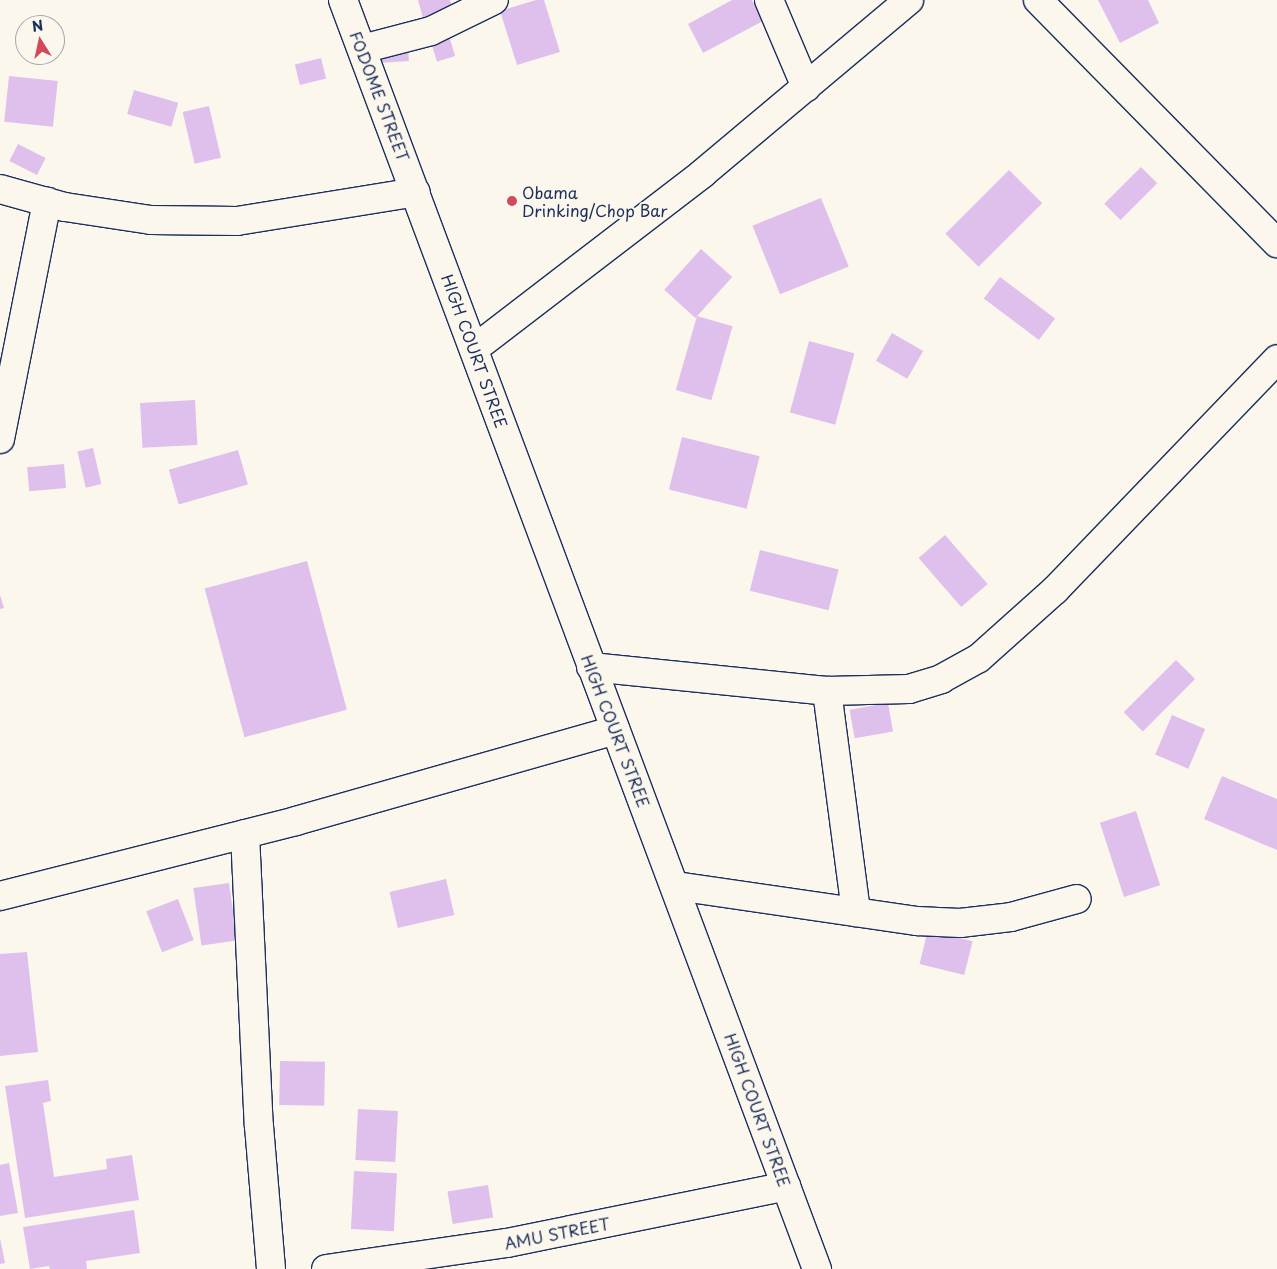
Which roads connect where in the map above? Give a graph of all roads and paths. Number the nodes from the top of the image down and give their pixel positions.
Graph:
1 (343, 0) edge
2 (494, 0) edge
3 (769, 0) edge
4 (909, 0) edge
5 (1038, 0) edge
6 (362, 48) junction
7 (806, 87) junction
8 (0, 190) edge
9 (416, 192) junction
10 (47, 202) junction
11 (1277, 242) edge
12 (474, 349) junction
13 (1277, 359) edge
14 (0, 439) edge
15 (591, 667) junction
16 (827, 691) junction
17 (615, 730) junction
18 (245, 834) junction
19 (676, 886) junction
20 (0, 896) edge
21 (1077, 899) dead end
22 (856, 912) junction
23 (786, 1186) junction
24 (507, 1243) junction
25 (271, 1269) edge
26 (326, 1269) edge
27 (482, 1269) edge
28 (817, 1269) edge

1 - 6 street, FODOME STREET
2 - 6 street
3 - 7 street
4 - 7 street
5 - 11 street
6 - 9 street, FODOME STREET
7 - 12 street
8 - 10 street
9 - 10 street
9 - 12 street, HIGH COURT STREE
10 - 14 street
12 - 15 street, HIGH COURT STREE
13 - 16 street
15 - 16 street
15 - 17 street, HIGH COURT STREE
16 - 22 street
17 - 18 street
17 - 19 street, HIGH COURT STREE
18 - 20 street
18 - 25 street
19 - 22 street
19 - 23 street, HIGH COURT STREE
21 - 22 street
23 - 24 street, AMU STREET
23 - 28 street, HIGH COURT STREE
24 - 26 street, AMU STREET
24 - 27 street

